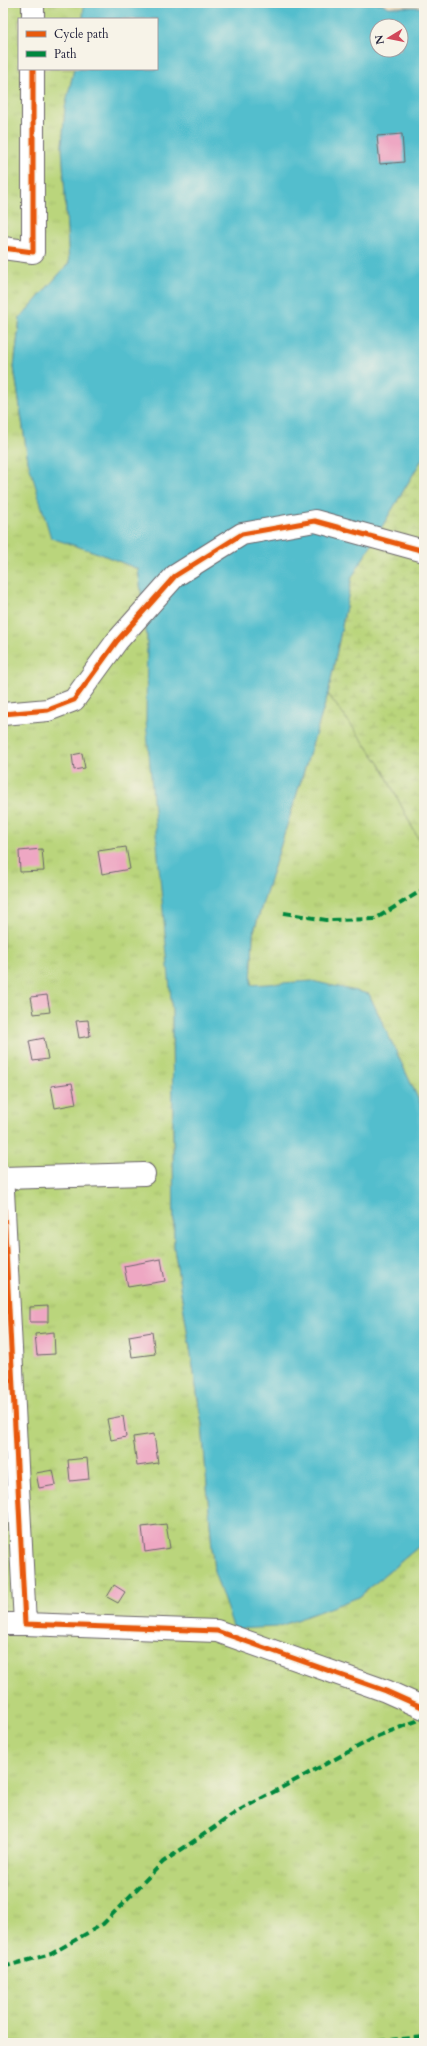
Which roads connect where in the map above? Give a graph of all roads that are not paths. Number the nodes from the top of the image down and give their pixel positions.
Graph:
1 (33, 3) edge
2 (33, 18) edge
3 (33, 70) edge
4 (3, 248) edge
5 (424, 551) edge
6 (3, 714) edge
7 (144, 1174) dead end
8 (3, 1178) edge
9 (3, 1190) edge
10 (3, 1624) edge
11 (25, 1624) junction
12 (424, 1708) edge

1 - 2 street
3 - 4 street
5 - 6 street
7 - 8 street
9 - 11 street
10 - 11 street
11 - 12 street

